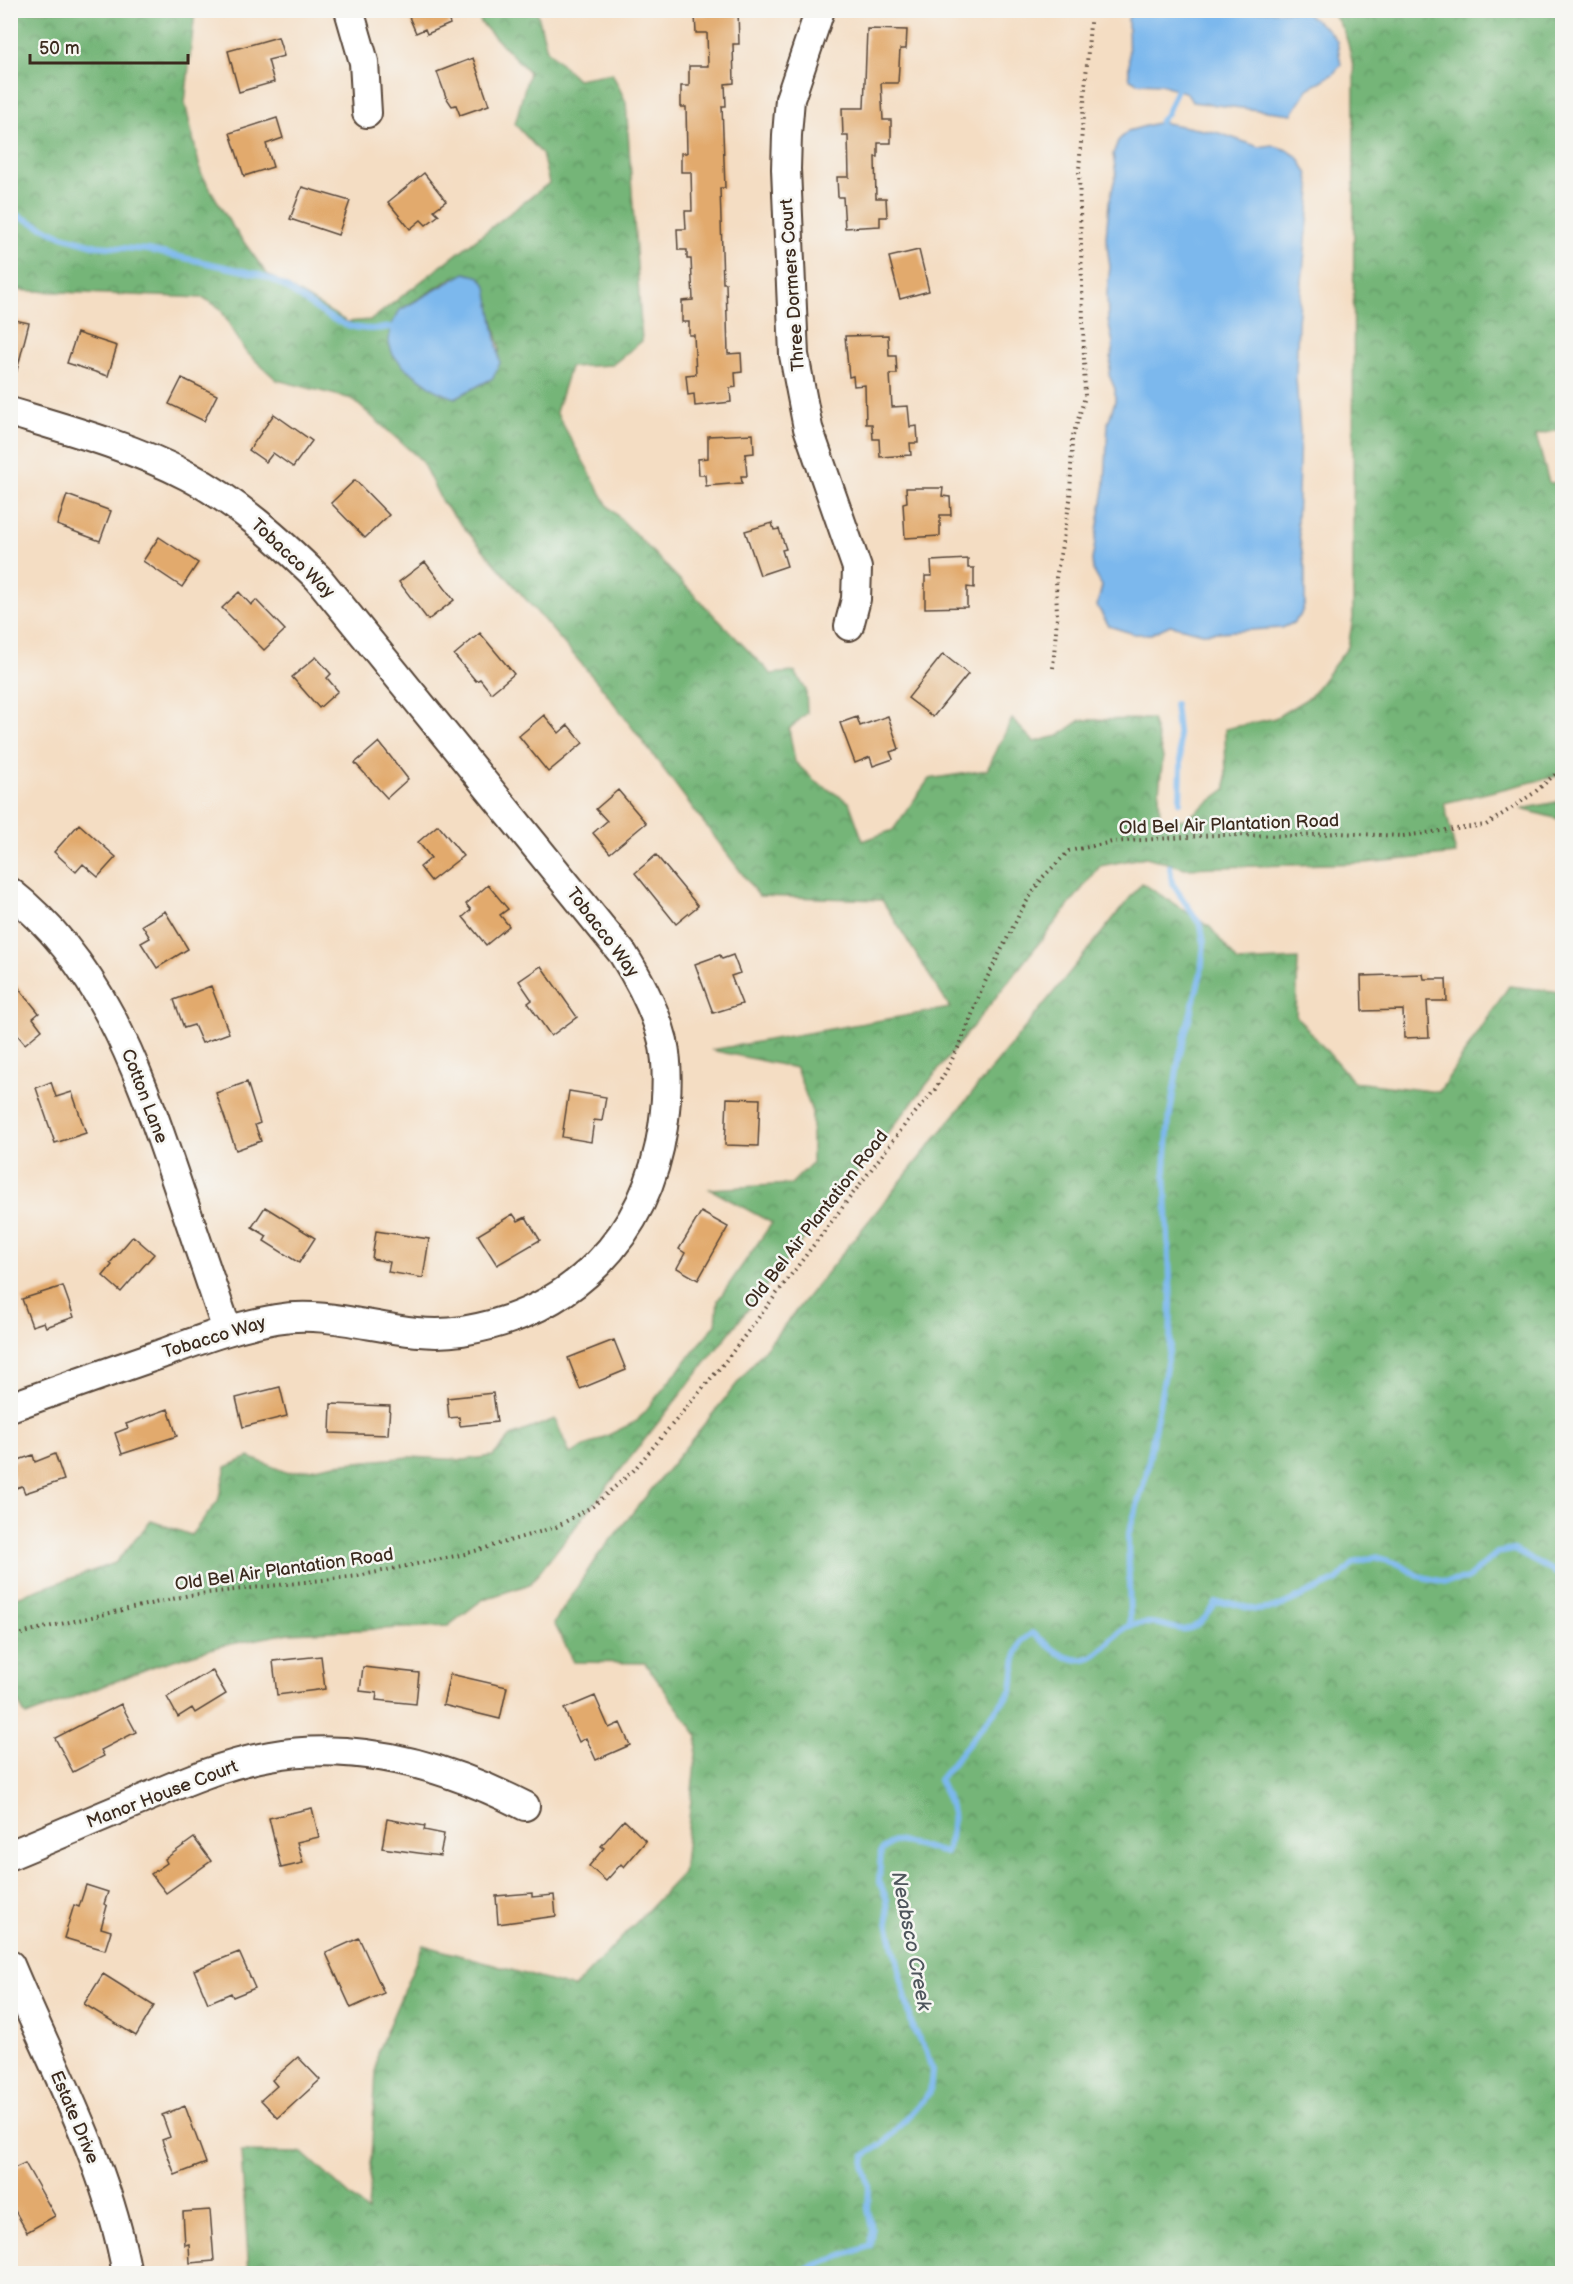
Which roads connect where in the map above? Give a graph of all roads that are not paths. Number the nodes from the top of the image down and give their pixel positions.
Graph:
1 (349, 10) edge
2 (820, 10) edge
3 (368, 113) dead end
4 (10, 412) edge
5 (849, 626) dead end
6 (10, 892) edge
7 (227, 1330) junction
8 (10, 1407) edge
9 (525, 1806) dead end
10 (10, 1855) edge
11 (10, 1965) edge
12 (127, 2274) edge

1 - 3 street
2 - 5 street, Three Dormers Court
4 - 7 street, Tobacco Way
6 - 7 street, Cotton Lane
7 - 8 street, Tobacco Way
9 - 10 street, Manor House Court
11 - 12 street, Estate Drive

